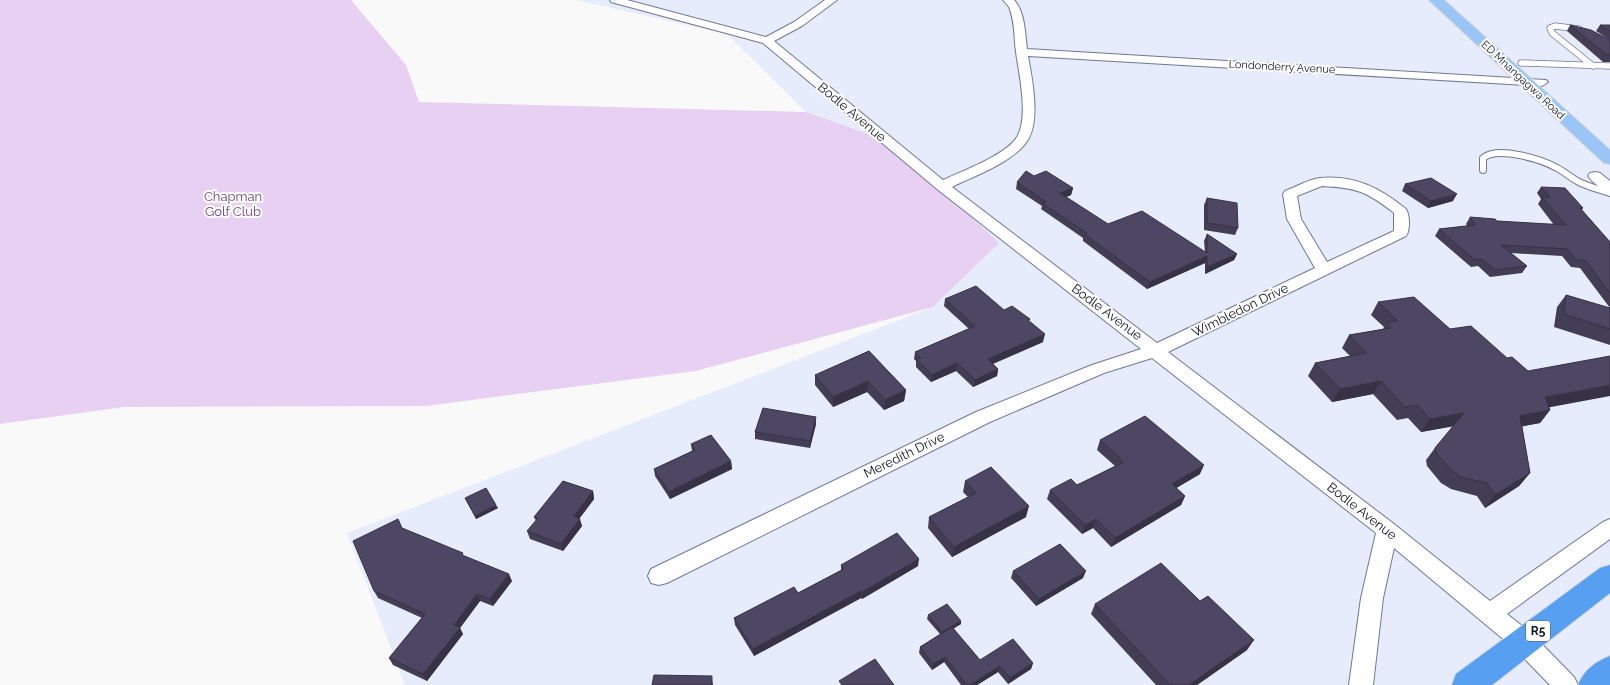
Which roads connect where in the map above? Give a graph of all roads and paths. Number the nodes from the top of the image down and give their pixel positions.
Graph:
1 (615, 0) edge
2 (832, 0) edge
3 (1008, 0) edge
4 (1436, 0) edge
5 (1452, 0) edge
6 (1585, 30) edge
7 (767, 41) junction
8 (1021, 52) junction
9 (1521, 63) junction
10 (1593, 66) junction
11 (1610, 66) edge
12 (1523, 80) junction
13 (1542, 82) junction
14 (1610, 141) edge
15 (1610, 159) edge
16 (1483, 170) dead end
17 (1595, 176) dead end
18 (942, 186) junction
19 (1610, 188) edge
20 (1610, 193) edge
21 (1324, 270) junction
22 (1157, 350) junction
23 (1610, 528) edge
24 (1387, 530) junction
25 (659, 576) dead end
26 (1610, 577) edge
27 (1489, 614) junction
28 (1524, 641) junction
29 (1610, 671) edge
30 (1361, 685) edge
31 (1466, 685) edge
32 (1566, 685) edge
33 (1592, 685) edge

1 - 7 street, Bodle Avenue
2 - 7 street
3 - 8 street
4 - 12 main road, ED Mnangagwa Road
5 - 9 main road, ED Mnangagwa Road
6 - 10 lane
7 - 18 street, Bodle Avenue
8 - 12 street, Londonderry Avenue
8 - 18 street
9 - 10 lane
9 - 13 main road, ED Mnangagwa Road
10 - 11 lane
12 - 13 street, Londonderry Avenue
12 - 15 main road, ED Mnangagwa Road
13 - 14 main road, ED Mnangagwa Road
16 - 20 lane
17 - 19 street
18 - 22 street, Bodle Avenue
21 - 21 street, Wimbledon Drive
21 - 22 street, Wimbledon Drive
22 - 24 street, Bodle Avenue
22 - 25 street, Meredith Drive
23 - 27 street
24 - 27 street, Bodle Avenue
24 - 30 street
26 - 28 highway, R5
27 - 28 street, Bodle Avenue
28 - 31 highway, R5
28 - 32 street, Bodle Avenue
29 - 33 highway

